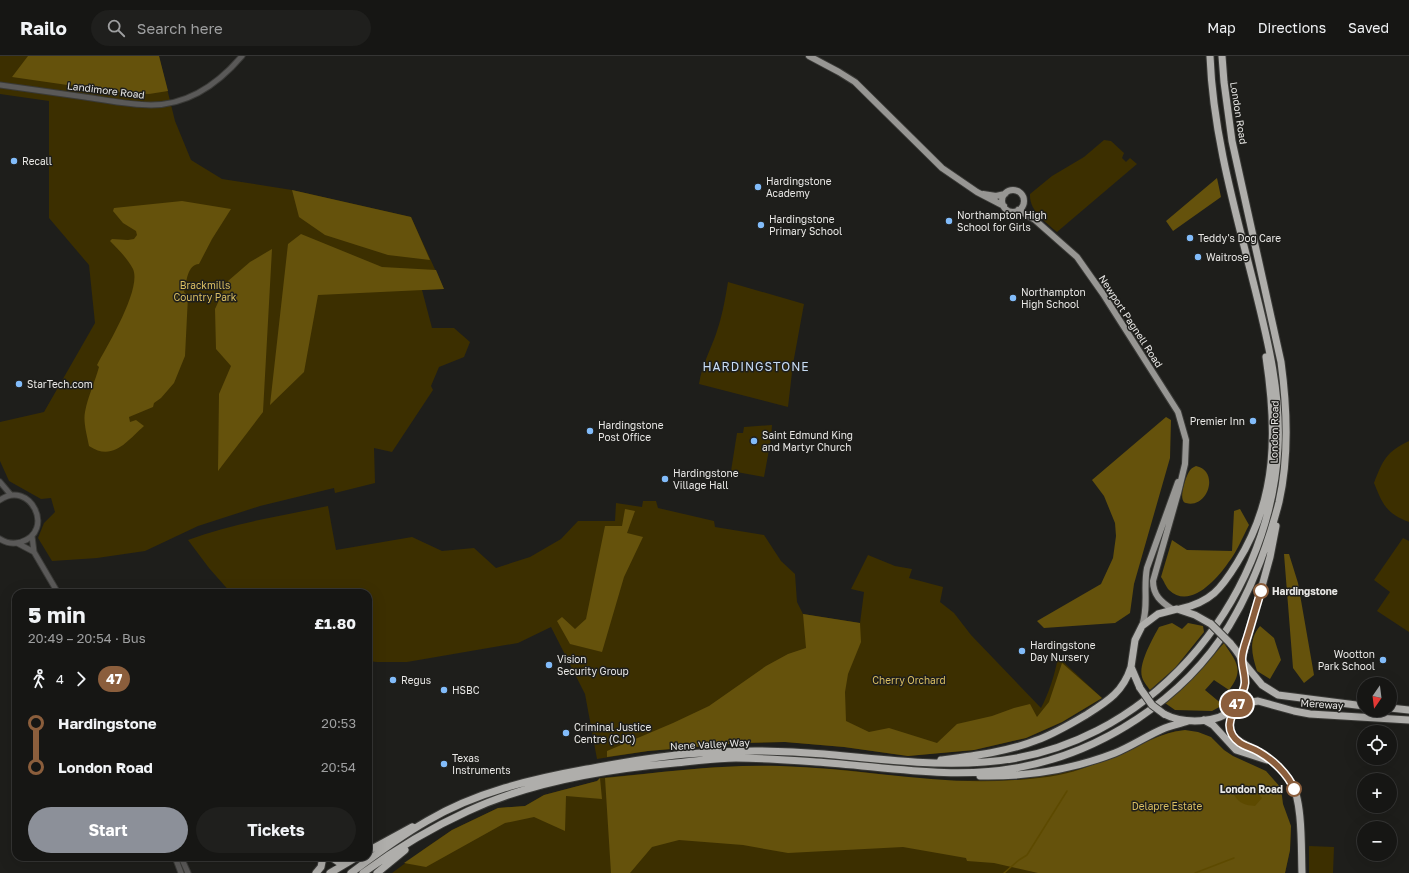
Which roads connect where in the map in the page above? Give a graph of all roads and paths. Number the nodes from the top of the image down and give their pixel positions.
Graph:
1 (242, 56) edge
2 (809, 56) edge
3 (1210, 56) edge
4 (1222, 56) edge
5 (0, 85) edge
6 (977, 192) junction
7 (1005, 194) junction
8 (1024, 203) junction
9 (1004, 206) junction
10 (1018, 210) junction
11 (1035, 220) junction
12 (1263, 322) junction
13 (1184, 467) junction
14 (0, 482) edge
15 (11, 495) junction
16 (0, 500) edge
17 (1279, 500) junction
18 (32, 536) junction
19 (0, 539) edge
20 (17, 543) junction
21 (34, 552) junction
22 (56, 589) edge
23 (1180, 609) junction
24 (1172, 610) junction
25 (1142, 626) junction
26 (1242, 660) junction
27 (1131, 667) junction
28 (1357, 705) edge
29 (1235, 707) junction
30 (1397, 709) edge
31 (1409, 710) edge
32 (1204, 720) junction
33 (1409, 720) edge
34 (1188, 721) junction
35 (1092, 732) joint
36 (1096, 742) joint
37 (1273, 762) junction
38 (911, 763) junction
39 (872, 766) junction
40 (428, 821) junction
41 (429, 832) junction
42 (372, 849) edge
43 (372, 859) edge
44 (176, 861) edge
45 (183, 861) edge
46 (322, 861) edge
47 (337, 861) edge
48 (350, 861) edge
49 (369, 861) edge
50 (346, 863) junction
51 (181, 873) edge
52 (188, 873) edge
53 (316, 873) edge
54 (330, 873) edge
55 (351, 873) edge
56 (363, 873) edge
57 (377, 873) edge
58 (1302, 873) edge

1 - 5 street, Landimore Road
2 - 6 main road
3 - 12 highway, London Road
4 - 17 highway, London Road
6 - 7 main road
6 - 9 main road
7 - 8 main road
7 - 9 main road
8 - 10 main road
8 - 11 main road
9 - 10 main road
10 - 11 main road, Newport Pagnell Road
11 - 13 main road, Newport Pagnell Road
12 - 23 highway
12 - 35 highway, London Road
13 - 24 main road, Newport Pagnell Road
13 - 25 main road, Newport Pagnell Road
14 - 15 street
15 - 16 street
15 - 18 street
17 - 26 highway
17 - 36 highway, London Road
18 - 20 street
18 - 21 street
19 - 20 street
20 - 21 street
21 - 22 street
23 - 24 highway
23 - 26 highway, bridge
24 - 25 highway
25 - 27 highway
26 - 28 highway, Mereway
26 - 29 highway
27 - 34 highway, bridge
27 - 38 highway
29 - 32 highway
29 - 33 highway, Mereway
29 - 37 highway
30 - 31 highway
32 - 34 highway
32 - 37 highway
34 - 39 highway
35 - 38 highway, Nene Valley Way
36 - 39 highway, Nene Valley Way
37 - 58 highway
38 - 40 highway, Nene Valley Way
39 - 41 highway, Nene Valley Way
40 - 42 highway
40 - 43 highway, Nene Valley Way
41 - 56 highway, Nene Valley Way
41 - 57 highway
44 - 51 street
45 - 52 street
46 - 53 highway
47 - 50 highway
48 - 50 highway
49 - 55 highway, Nene Valley Way
50 - 54 highway

